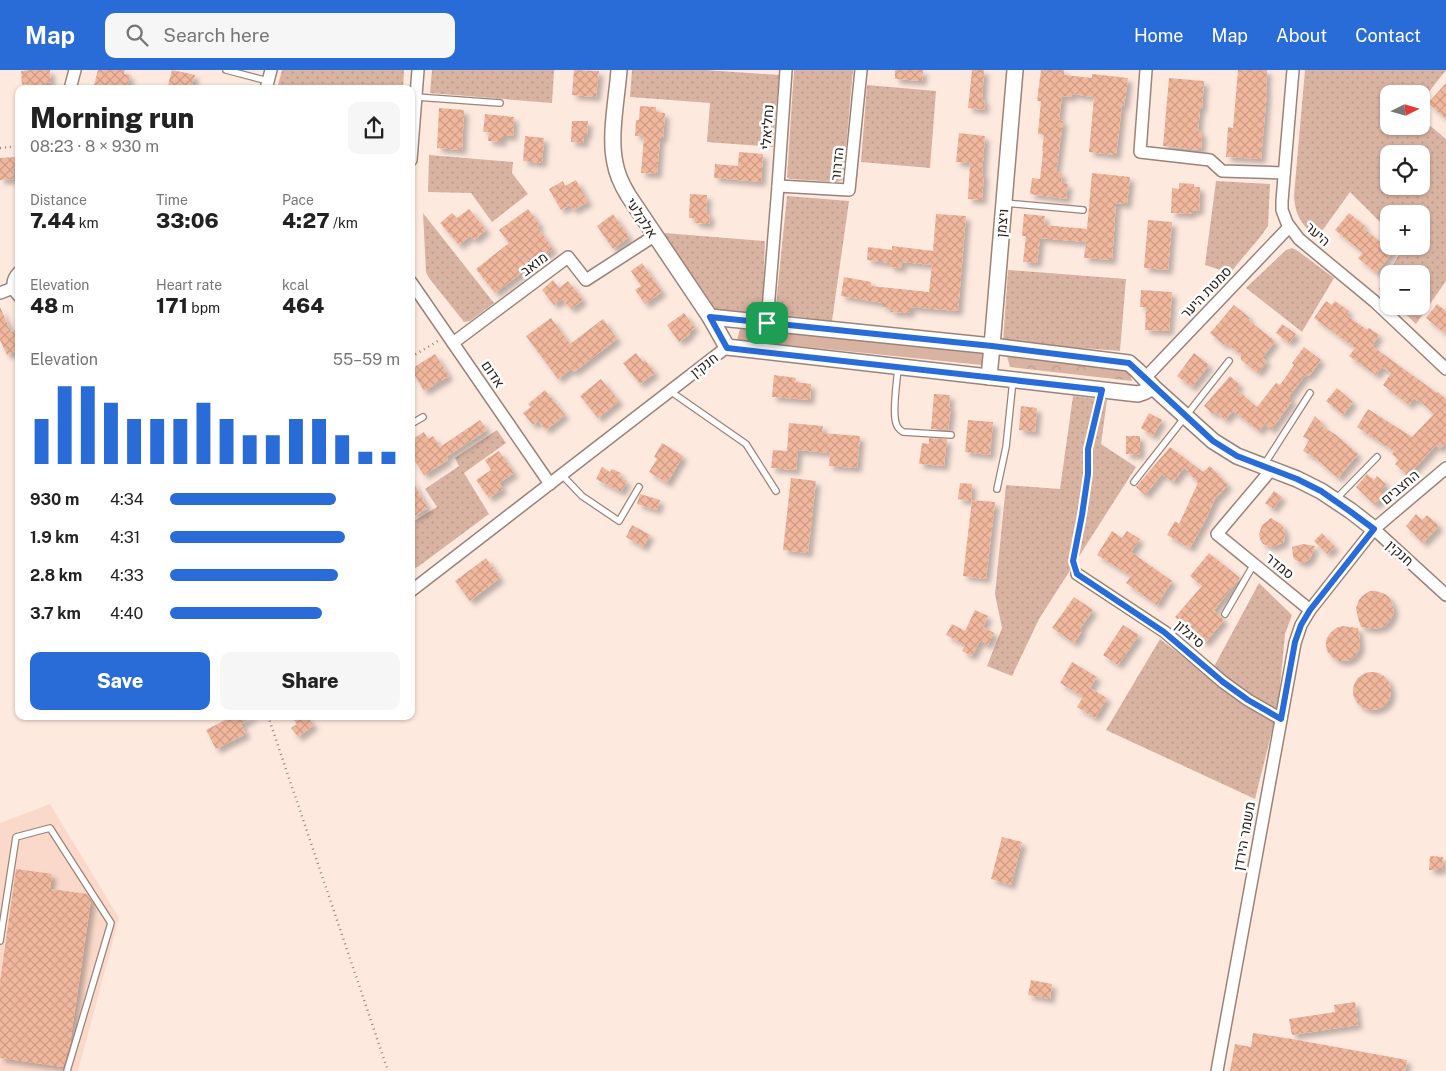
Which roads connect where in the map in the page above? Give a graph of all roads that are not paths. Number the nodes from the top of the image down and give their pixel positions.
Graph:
1 (75, 70) edge
2 (226, 70) edge
3 (418, 70) edge
4 (619, 70) edge
5 (786, 70) edge
6 (861, 70) edge
7 (1015, 70) edge
8 (1146, 70) edge
9 (1293, 70) edge
10 (268, 80) edge
11 (71, 85) edge
12 (416, 97) junction
13 (500, 103) dead end
14 (415, 110) edge
15 (1284, 173) junction
16 (778, 186) junction
17 (1004, 203) junction
18 (1083, 210) dead end
19 (1289, 227) junction
20 (654, 236) junction
21 (415, 288) edge
22 (15, 292) edge
23 (0, 293) edge
24 (710, 317) junction
25 (767, 323) junction
26 (450, 339) junction
27 (992, 346) junction
28 (727, 348) junction
29 (1229, 361) dead end
30 (898, 367) junction
31 (1446, 369) edge
32 (989, 377) junction
33 (1013, 380) junction
34 (1149, 382) junction
35 (670, 391) junction
36 (1310, 393) dead end
37 (423, 417) dead end
38 (1186, 417) junction
39 (415, 422) edge
40 (951, 435) dead end
41 (1377, 457) dead end
42 (1267, 468) junction
43 (1446, 468) edge
44 (562, 475) junction
45 (1134, 482) dead end
46 (550, 484) junction
47 (639, 487) dead end
48 (997, 489) dead end
49 (776, 491) dead end
50 (1335, 500) junction
51 (1374, 529) junction
52 (1254, 564) junction
53 (1077, 574) road end
54 (415, 588) edge
55 (1446, 595) edge
56 (1310, 610) junction
57 (1225, 614) dead end
58 (1281, 719) junction
59 (0, 941) edge
60 (67, 1071) edge
61 (1217, 1071) edge

1 - 11 street
2 - 10 lane
3 - 12 street
4 - 20 street, אלקלעי
5 - 16 street, נחליאלי
6 - 16 street, הדרור
7 - 17 street, ויצמן
8 - 15 street
9 - 15 street, היער
12 - 13 lane
12 - 14 street
15 - 19 street, היער
16 - 25 street, נחליאלי
17 - 18 lane
17 - 27 street, ויצמן
19 - 31 street, היער
19 - 34 street, סמטת היער
20 - 24 street, אלקלעי
20 - 26 street, מואב
21 - 26 street, אדום
22 - 23 street
24 - 25 street, חנקין
24 - 28 street, אלקלעי
25 - 27 street, חנקין
26 - 46 street, אדום
27 - 32 street, ויצמן
27 - 34 street, חנקין
28 - 30 street, חנקין
28 - 35 street, חנקין
29 - 38 lane
30 - 32 street, חנקין
30 - 40 lane
32 - 33 street, חנקין
33 - 34 street, חנקין
33 - 48 lane
34 - 38 street, חנקין
35 - 44 street, חנקין
35 - 49 lane
36 - 42 lane
37 - 39 lane
38 - 42 street, חנקין
38 - 45 lane
41 - 50 lane
42 - 50 street, חנקין
42 - 52 street, סמדר
43 - 51 street, החצבים
44 - 46 street, חנקין
44 - 47 lane
46 - 54 street, חנקין
50 - 51 street, חנקין
51 - 55 street, חנקין
51 - 56 street
52 - 56 street, סמדר
52 - 57 lane
53 - 58 street, סיגלון
56 - 58 street, משמר הירדן
58 - 61 street, משמר הירדן
59 - 60 lane

